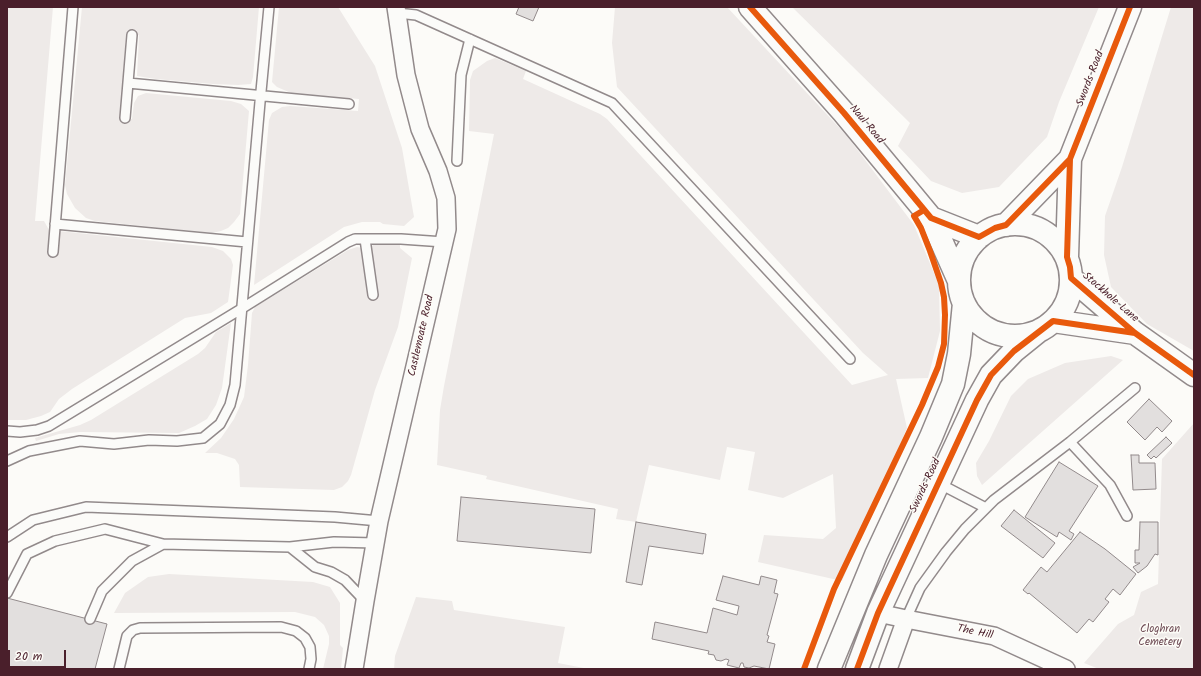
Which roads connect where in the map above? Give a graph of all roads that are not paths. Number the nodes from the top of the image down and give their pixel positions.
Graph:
1 (73, 7) edge
2 (269, 7) edge
3 (750, 7) edge
4 (1130, 7) edge
5 (397, 10) edge
6 (132, 35) dead end
7 (470, 39) junction
8 (128, 83) junction
9 (260, 96) junction
10 (349, 104) dead end
11 (125, 118) dead end
12 (1070, 159) junction
13 (458, 161) dead end
14 (931, 218) junction
15 (55, 224) junction
16 (1006, 225) junction
17 (979, 237) junction
18 (365, 239) junction
19 (247, 242) junction
20 (444, 242) junction
21 (53, 252) dead end
22 (1069, 267) junction
23 (959, 281) junction
24 (373, 295) dead end
25 (964, 302) junction
26 (241, 309) junction
27 (1047, 326) junction
28 (1135, 333) junction
29 (850, 359) dead end
30 (1194, 374) edge
31 (1135, 388) dead end
32 (7, 431) edge
33 (1070, 442) junction
34 (7, 460) edge
35 (938, 483) junction
36 (986, 508) junction
37 (1127, 516) dead end
38 (379, 521) junction
39 (7, 537) edge
40 (375, 543) junction
41 (163, 544) junction
42 (290, 547) junction
43 (7, 593) edge
44 (365, 601) junction
45 (878, 613) junction
46 (90, 619) dead end
47 (906, 619) junction
48 (119, 669) edge
49 (309, 669) edge
50 (354, 669) edge
51 (829, 669) edge
52 (857, 669) edge
53 (888, 669) edge
54 (1066, 669) edge

1 - 15 lane
2 - 9 lane
3 - 14 main road, Naul Road
4 - 12 main road, Swords Road
5 - 7 lane
5 - 20 street, Castlemoate Road
6 - 8 lane
7 - 13 lane
7 - 29 lane
8 - 9 lane
8 - 11 lane
9 - 10 lane
9 - 19 lane
12 - 16 main road, Swords Road
12 - 22 main road, Swords Road
14 - 17 main road, Naul Road
14 - 23 main road, Naul Road
15 - 19 lane
15 - 21 lane
16 - 17 main road
16 - 22 main road
17 - 23 main road
18 - 20 lane
18 - 24 lane
18 - 26 lane
19 - 26 lane
20 - 38 street, Castlemoate Road
22 - 27 main road
22 - 28 main road, Stockhole Lane
23 - 25 main road
25 - 27 main road
25 - 51 main road, Swords Road
26 - 32 lane
26 - 34 lane
27 - 28 main road, Stockhole Lane
27 - 35 main road, Swords Road
28 - 30 main road, Stockhole Lane
31 - 33 lane
33 - 36 lane
33 - 37 lane
35 - 36 lane
35 - 45 main road, Swords Road
36 - 47 lane
38 - 39 lane
38 - 40 street, Castlemoate Road
40 - 42 lane
40 - 44 street, Castlemoate Road
41 - 42 lane
41 - 43 lane
41 - 46 lane
42 - 44 lane
44 - 50 street, Castlemoate Road
45 - 47 street, The Hill
45 - 52 main road, Swords Road
47 - 53 street
47 - 54 street, The Hill
48 - 49 lane

